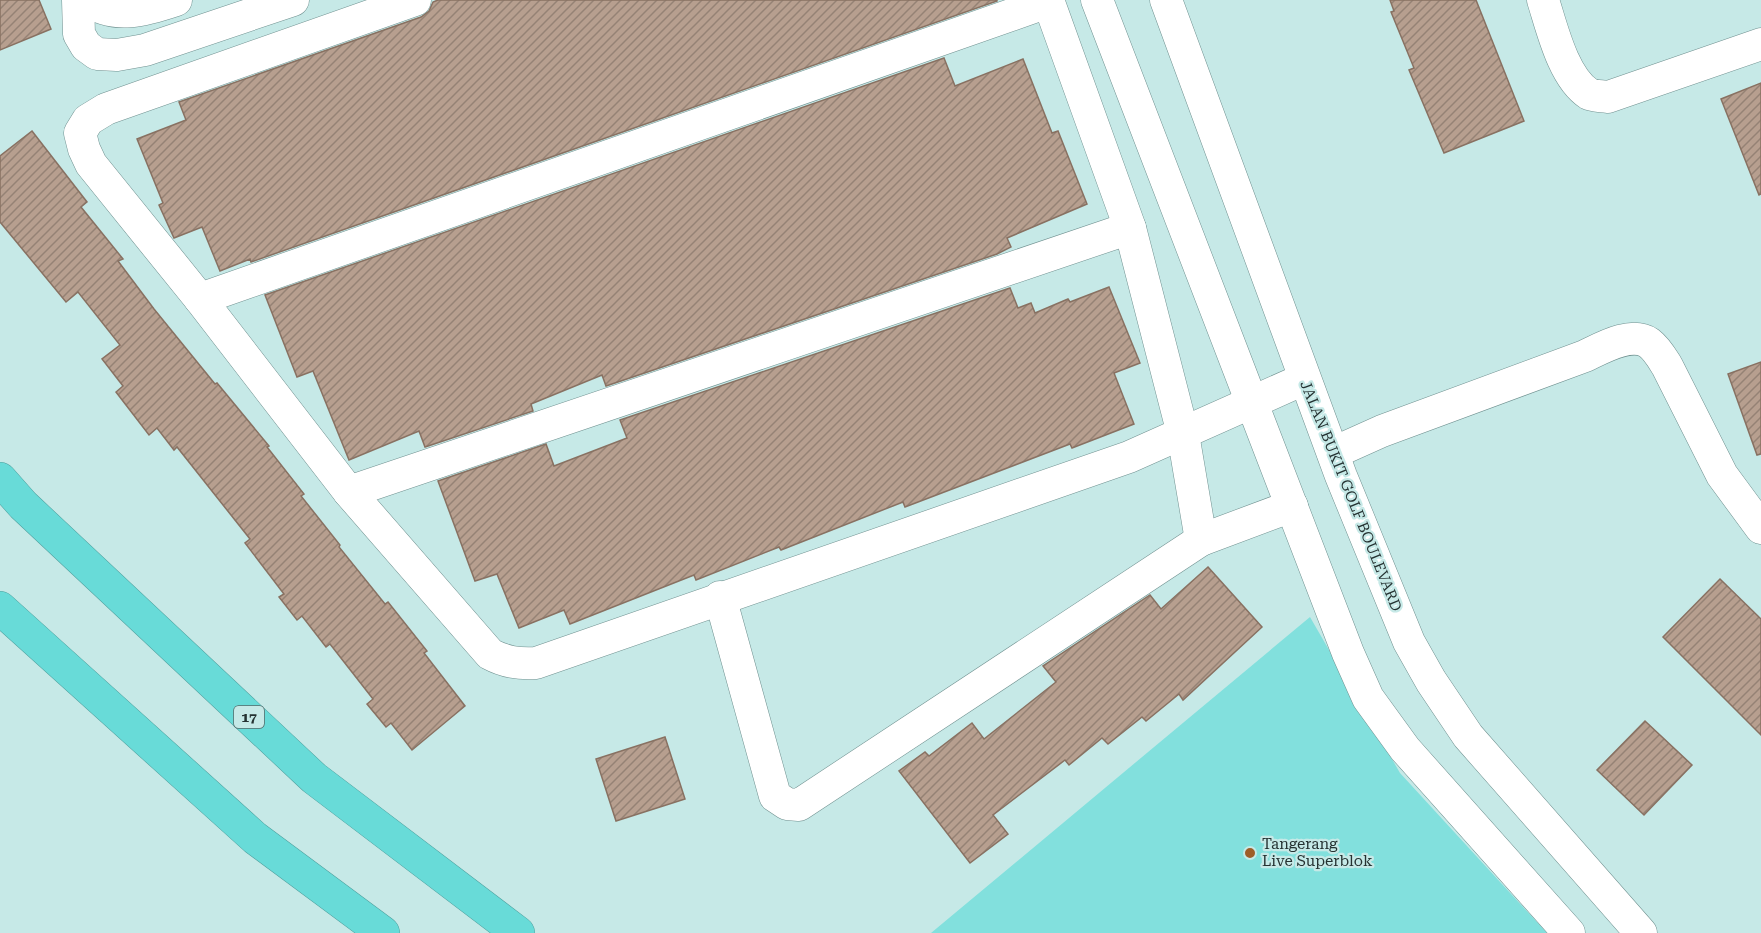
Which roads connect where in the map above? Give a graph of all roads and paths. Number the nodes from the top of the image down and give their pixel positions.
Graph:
1 (78, 0) edge
2 (87, 0) edge
3 (176, 0) edge
4 (294, 0) edge
5 (415, 0) edge
6 (1097, 0) edge
7 (1166, 0) edge
8 (1543, 0) edge
9 (1048, 1) edge
10 (1761, 44) edge
11 (1130, 228) junction
12 (201, 299) junction
13 (1304, 379) junction
14 (1253, 402) junction
15 (1183, 434) junction
16 (1333, 453) junction
17 (0, 479) edge
18 (349, 492) junction
19 (1292, 506) junction
20 (1761, 528) edge
21 (1201, 540) junction
22 (720, 597) junction
23 (0, 608) edge
24 (383, 933) edge
25 (518, 933) edge
26 (1569, 933) edge
27 (1641, 933) edge

1 - 4 street
2 - 3 street
5 - 12 street
6 - 14 street
7 - 13 street, JALAN BUKIT GOLF BOULEVARD
8 - 10 street
9 - 11 street
9 - 12 street
11 - 15 street
11 - 18 street
12 - 18 street
13 - 14 street
13 - 16 street, JALAN BUKIT GOLF BOULEVARD
14 - 15 street
14 - 19 street
15 - 21 street
15 - 22 street
16 - 20 street
16 - 27 street, JALAN BUKIT GOLF BOULEVARD
17 - 25 highway, 17
18 - 22 street
19 - 21 street
19 - 26 street
21 - 22 street
23 - 24 highway

